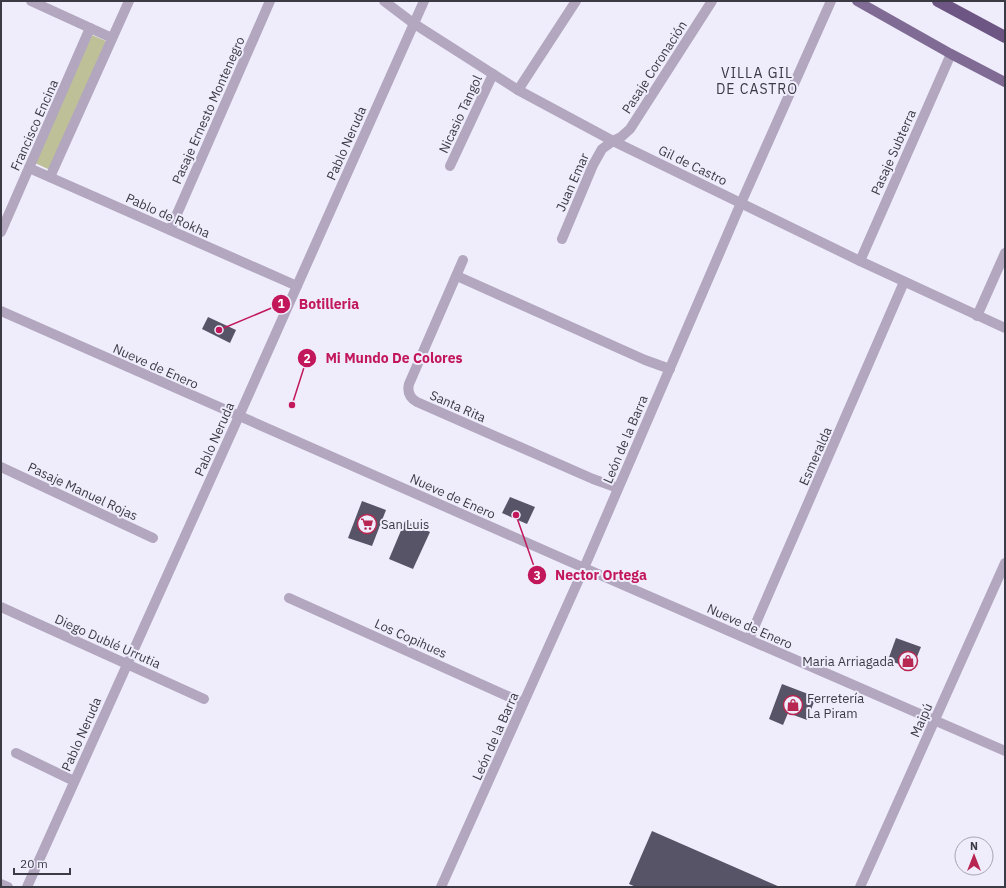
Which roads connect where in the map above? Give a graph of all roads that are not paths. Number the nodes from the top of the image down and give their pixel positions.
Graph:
1 (31, 1) edge
2 (129, 1) edge
3 (270, 1) edge
4 (384, 1) edge
5 (424, 1) edge
6 (576, 1) edge
7 (712, 1) edge
8 (831, 1) edge
9 (857, 1) edge
10 (938, 1) edge
11 (413, 23) junction
12 (90, 28) junction
13 (1005, 37) edge
14 (112, 38) junction
15 (951, 54) junction
16 (493, 74) junction
17 (1005, 82) edge
18 (518, 90) junction
19 (613, 141) junction
20 (450, 166) dead end
21 (29, 168) junction
22 (50, 177) junction
23 (741, 203) junction
24 (170, 230) junction
25 (1, 232) edge
26 (562, 239) dead end
27 (1005, 254) edge
28 (463, 260) dead end
29 (860, 261) junction
30 (457, 276) junction
31 (904, 282) junction
32 (297, 286) junction
33 (1, 311) edge
34 (977, 316) junction
35 (1005, 328) edge
36 (670, 369) junction
37 (239, 416) junction
38 (1, 467) edge
39 (618, 488) junction
40 (153, 538) dead end
41 (1005, 563) edge
42 (584, 568) junction
43 (289, 598) dead end
44 (1, 607) edge
45 (749, 640) junction
46 (127, 664) junction
47 (204, 699) dead end
48 (523, 703) junction
49 (934, 721) junction
50 (1005, 751) edge
51 (16, 753) dead end
52 (74, 781) junction
53 (1, 884) edge
54 (8, 887) edge
55 (27, 887) edge
56 (441, 887) edge
57 (860, 887) edge

1 - 12 street
2 - 14 street
3 - 24 street, Pasaje Ernesto Montenegro
4 - 11 street, Gil de Castro
5 - 11 street, Pablo Neruda
6 - 18 street
7 - 19 street, Pasaje Coronación
8 - 23 street, León de la Barra
9 - 15 main road
10 - 13 highway
11 - 16 street, Gil de Castro
11 - 32 street, Pablo Neruda
12 - 14 street
12 - 21 street, Francisco Encina
14 - 22 street
15 - 17 main road
15 - 29 street, Pasaje Subterra
16 - 18 street, Gil de Castro
16 - 20 street, Nicasio Tangol
18 - 19 street, Gil de Castro
19 - 23 street, Gil de Castro
19 - 26 street, Juan Emar
21 - 22 street, Pablo de Rokha
21 - 25 street, Francisco Encina
22 - 24 street, Pablo de Rokha
23 - 29 street, Gil de Castro
23 - 36 street, León de la Barra
24 - 32 street, Pablo de Rokha
27 - 34 street
28 - 30 street, Santa Rita
29 - 31 street, Gil de Castro
30 - 36 street
30 - 39 street, Santa Rita
31 - 34 street, Gil de Castro
31 - 45 street, Esmeralda
32 - 37 street, Pablo Neruda
33 - 37 street, Nueve de Enero
34 - 35 street, Gil de Castro
36 - 39 street, León de la Barra
37 - 42 street, Nueve de Enero
37 - 46 street, Pablo Neruda
38 - 40 street, Pasaje Manuel Rojas
39 - 42 street, León de la Barra
41 - 49 street, Maipú
42 - 45 street, Nueve de Enero
42 - 48 street, León de la Barra
43 - 48 street, Los Copihues
44 - 46 street, Diego Dublé Urrutia
45 - 49 street, Nueve de Enero
46 - 47 street, Diego Dublé Urrutia
46 - 52 street, Pablo Neruda
48 - 56 street, León de la Barra
49 - 50 street, Nueve de Enero
49 - 57 street, Maipú
51 - 52 street
52 - 55 street, Pablo Neruda
53 - 54 street

